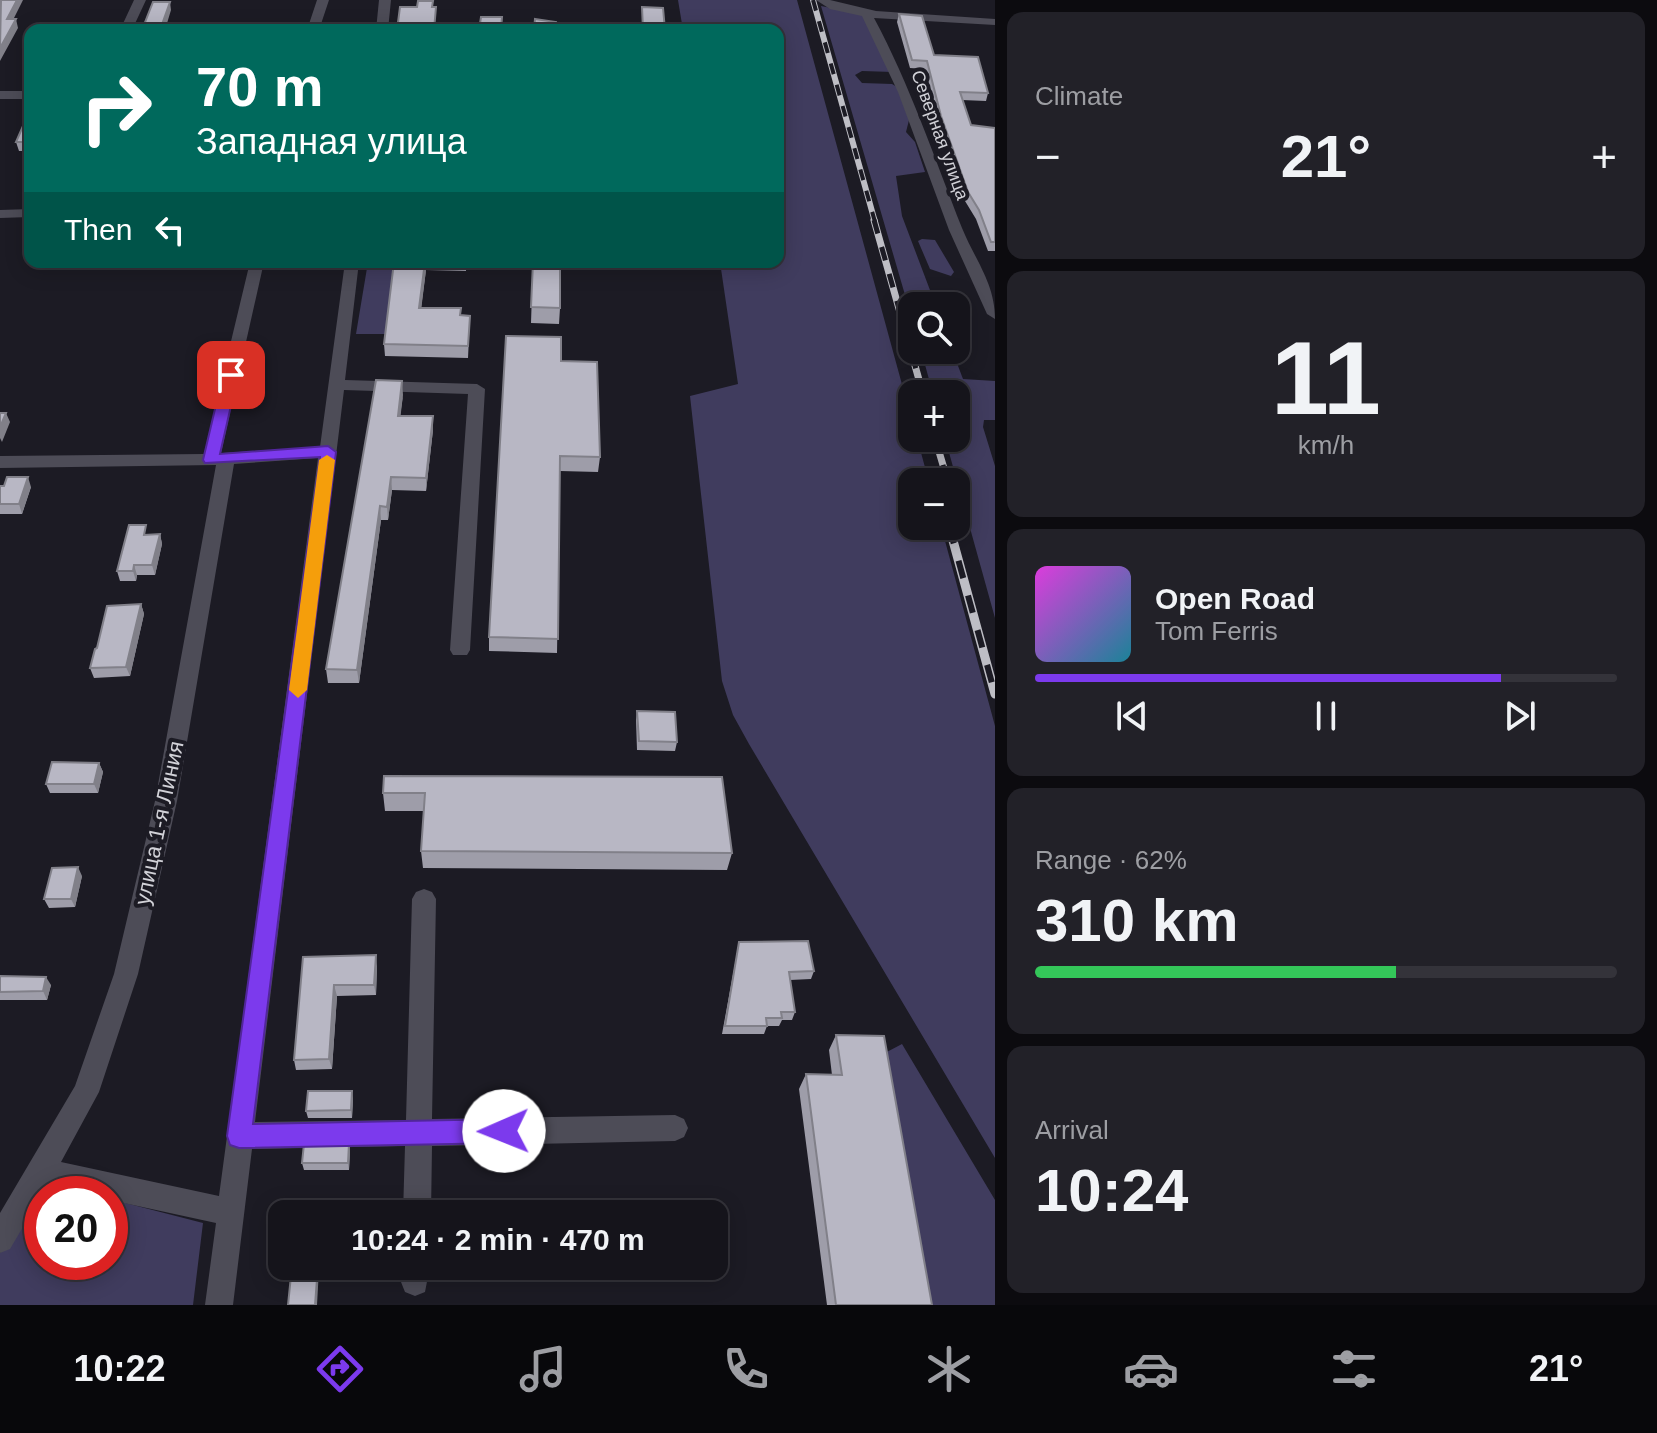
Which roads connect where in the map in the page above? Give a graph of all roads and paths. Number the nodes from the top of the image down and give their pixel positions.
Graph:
1 (140, 0) edge
2 (323, 0) edge
3 (385, 0) edge
4 (822, 0) edge
5 (866, 13) junction
6 (995, 22) edge
7 (129, 24) edge
8 (315, 24) edge
9 (383, 24) edge
10 (24, 96) edge
11 (2, 98) edge
12 (24, 213) edge
13 (0, 214) edge
14 (256, 268) edge
15 (351, 268) edge
16 (995, 314) edge
17 (337, 385) junction
18 (328, 452) junction
19 (218, 460) junction
20 (0, 462) edge
21 (460, 650) dead end
22 (424, 899) dead end
23 (675, 1128) dead end
24 (419, 1132) junction
25 (239, 1136) junction
26 (41, 1171) junction
27 (417, 1200) edge
28 (229, 1212) junction
29 (0, 1239) edge
30 (219, 1305) edge

1 - 7 street
2 - 8 street
3 - 9 street
4 - 5 street
5 - 6 street
5 - 16 street, Северная улица
10 - 11 street
12 - 13 street
14 - 19 street, улица 1-я Линия
15 - 17 street
17 - 18 street
17 - 21 street
18 - 19 street
18 - 25 street
19 - 20 street
19 - 26 street, улица 1-я Линия
22 - 24 street
23 - 24 street
24 - 25 street
24 - 27 street
25 - 28 street
26 - 28 street
26 - 29 street, улица 1-я Линия
28 - 30 street

